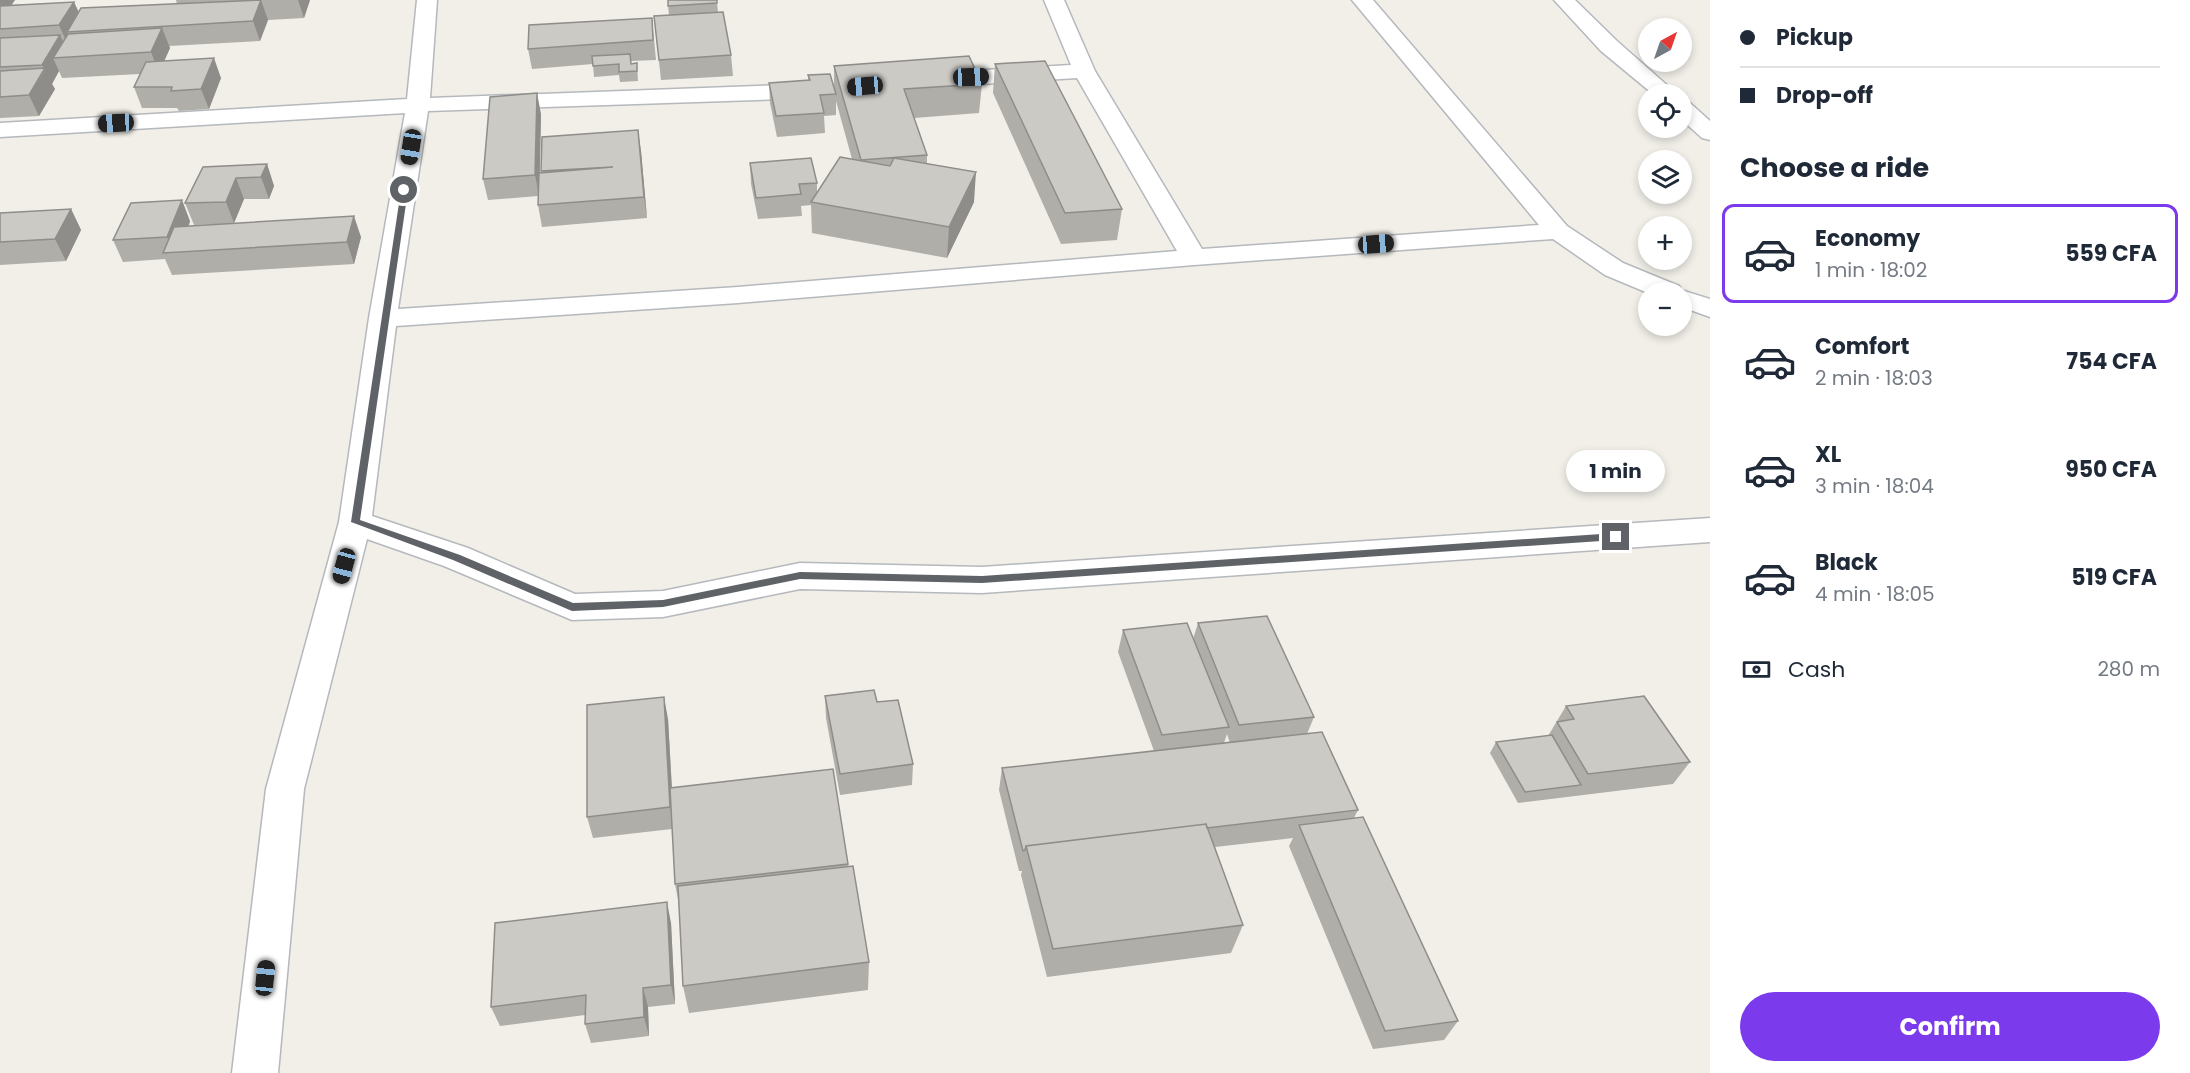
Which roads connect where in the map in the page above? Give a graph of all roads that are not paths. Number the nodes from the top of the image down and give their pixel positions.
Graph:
1 (427, 0) edge
2 (1054, 0) edge
3 (1362, 0) edge
4 (1564, 0) edge
5 (1084, 71) junction
6 (914, 82) edge
7 (1654, 84) edge
8 (834, 89) edge
9 (418, 105) junction
10 (1692, 117) edge
11 (0, 130) edge
12 (1710, 133) edge
13 (1558, 231) junction
14 (1194, 257) junction
15 (1645, 282) edge
16 (1692, 302) edge
17 (1710, 309) edge
18 (383, 318) junction
19 (355, 522) junction
20 (1710, 530) edge
21 (255, 1073) edge

1 - 9 street
2 - 5 street
3 - 13 street
4 - 7 street
5 - 6 street
5 - 14 street
8 - 9 street
9 - 11 street
9 - 18 street
10 - 12 street
13 - 14 street
13 - 15 street
14 - 18 street
16 - 17 street
18 - 19 street
19 - 20 street
19 - 21 street

